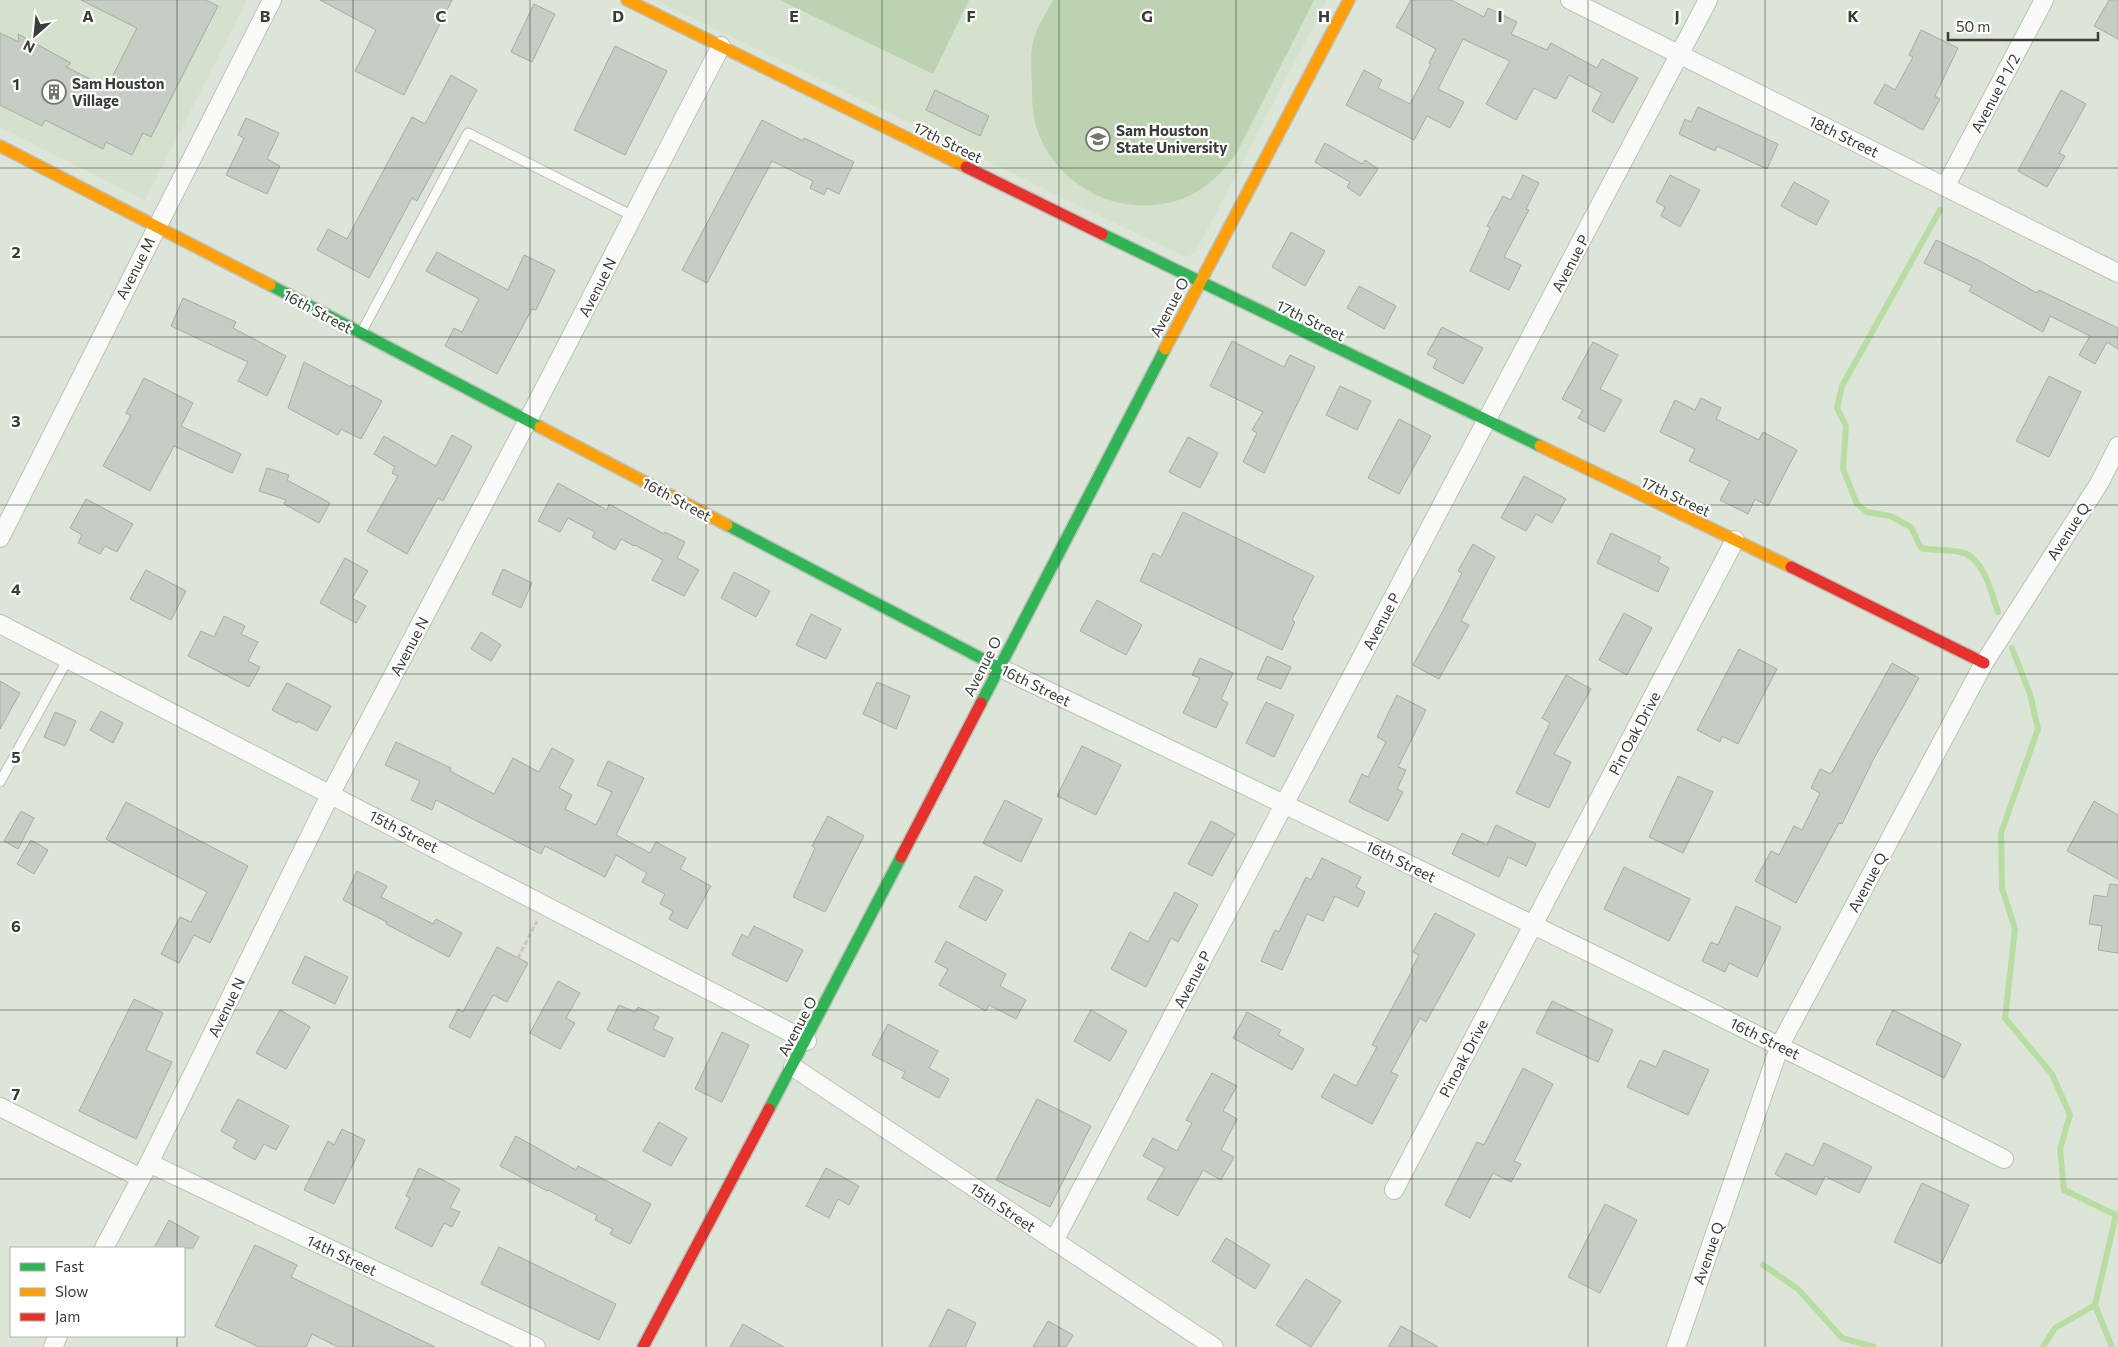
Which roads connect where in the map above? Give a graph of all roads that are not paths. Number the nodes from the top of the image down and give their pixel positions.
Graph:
1 (272, 0) edge
2 (627, 0) edge
3 (1349, 0) edge
4 (1570, 0) edge
5 (1708, 0) edge
6 (2044, 0) edge
7 (721, 46) junction
8 (1680, 54) junction
9 (0, 146) edge
10 (1945, 187) junction
11 (633, 216) junction
12 (157, 226) junction
13 (2118, 273) edge
14 (1199, 282) junction
15 (361, 333) junction
16 (528, 420) junction
17 (1486, 422) junction
18 (2118, 446) edge
19 (0, 538) edge
20 (1735, 540) junction
21 (0, 624) edge
22 (68, 658) junction
23 (1984, 663) junction
24 (998, 667) junction
25 (0, 782) edge
26 (332, 794) junction
27 (1285, 804) junction
28 (1533, 925) junction
29 (807, 1040) junction
30 (1780, 1045) junction
31 (793, 1067) junction
32 (0, 1107) edge
33 (2004, 1160) dead end
34 (145, 1170) junction
35 (1394, 1190) dead end
36 (1054, 1241) junction
37 (105, 1247) edge
38 (536, 1347) edge
39 (643, 1347) edge
40 (1214, 1347) edge
41 (1676, 1347) edge

1 - 12 street, Avenue M
2 - 7 street, 17th Street
3 - 14 street, Avenue O
4 - 8 street, 18th Street
5 - 8 street, Avenue P
6 - 10 street, Avenue P 1/2
7 - 11 street, Avenue N
7 - 14 street, 17th Street
8 - 10 street, 18th Street
8 - 17 street, Avenue P
9 - 12 street, 16th Street
10 - 13 street, 18th Street
11 - 15 lane
11 - 16 street, Avenue N
12 - 15 street, 16th Street
12 - 19 street, Avenue M
14 - 17 street, 17th Street
14 - 24 street, Avenue O
15 - 16 street, 16th Street
16 - 24 street, 16th Street
16 - 26 street, Avenue N
17 - 20 street, 17th Street
17 - 27 street, Avenue P
18 - 23 street, Avenue Q
20 - 23 street, 17th Street
20 - 28 street, Pin Oak Drive
21 - 22 street, 15th Street
22 - 25 lane
22 - 26 street, 15th Street
23 - 30 street, Avenue Q
24 - 27 street, 16th Street
24 - 29 street, Avenue O
26 - 29 street, 15th Street
26 - 34 street, Avenue N
27 - 28 street, 16th Street
27 - 36 street, Avenue P
28 - 30 street, 16th Street
28 - 35 street, Pinoak Drive
29 - 31 street, Avenue O
30 - 33 street, 16th Street
30 - 41 street, Avenue Q
31 - 36 street, 15th Street
31 - 39 street, Avenue O
32 - 34 street, 14th Street
34 - 37 street, Avenue N
34 - 38 street, 14th Street
36 - 40 street, 15th Street

